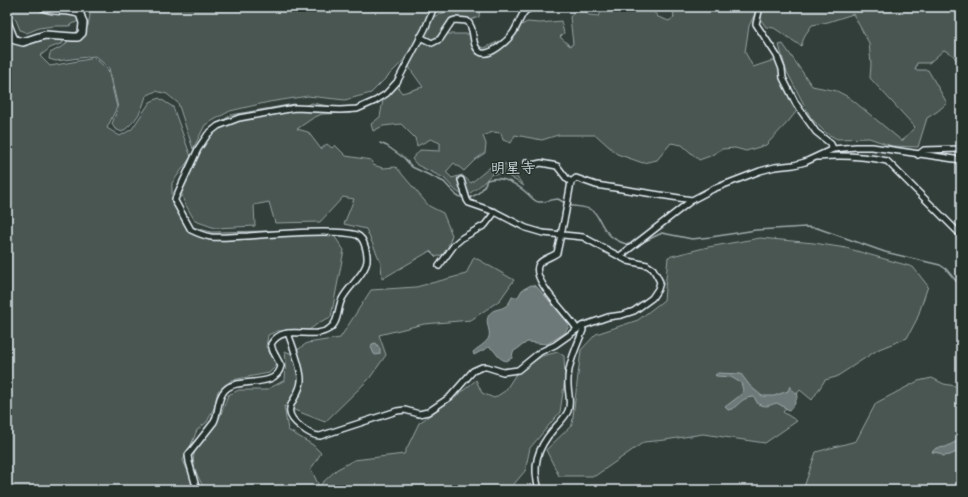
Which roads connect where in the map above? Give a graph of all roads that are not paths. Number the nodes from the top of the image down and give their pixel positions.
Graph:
1 (44, 7) edge
2 (434, 7) edge
3 (518, 7) edge
4 (533, 7) edge
5 (760, 7) edge
6 (524, 12) junction
7 (7, 22) edge
8 (420, 37) junction
9 (833, 149) junction
10 (961, 149) edge
11 (918, 155) junction
12 (815, 158) junction
13 (961, 160) edge
14 (527, 162) dead end
15 (462, 180) dead end
16 (570, 182) junction
17 (692, 200) junction
18 (495, 212) junction
19 (560, 234) junction
20 (961, 235) edge
21 (620, 256) junction
22 (439, 266) dead end
23 (582, 326) junction
24 (577, 329) junction
25 (288, 333) junction
26 (197, 490) edge
27 (539, 490) edge

1 - 7 street
2 - 8 street
3 - 6 street
4 - 6 street
5 - 9 street
6 - 8 street
8 - 25 street
9 - 11 street
9 - 12 street
10 - 11 street
11 - 13 street
12 - 17 street
12 - 20 street
14 - 16 street
15 - 18 street
16 - 17 street
16 - 19 street
17 - 21 street
18 - 19 street
18 - 22 street
19 - 21 street
19 - 24 street
21 - 23 street
23 - 24 street
23 - 27 street
24 - 25 street
25 - 26 street

